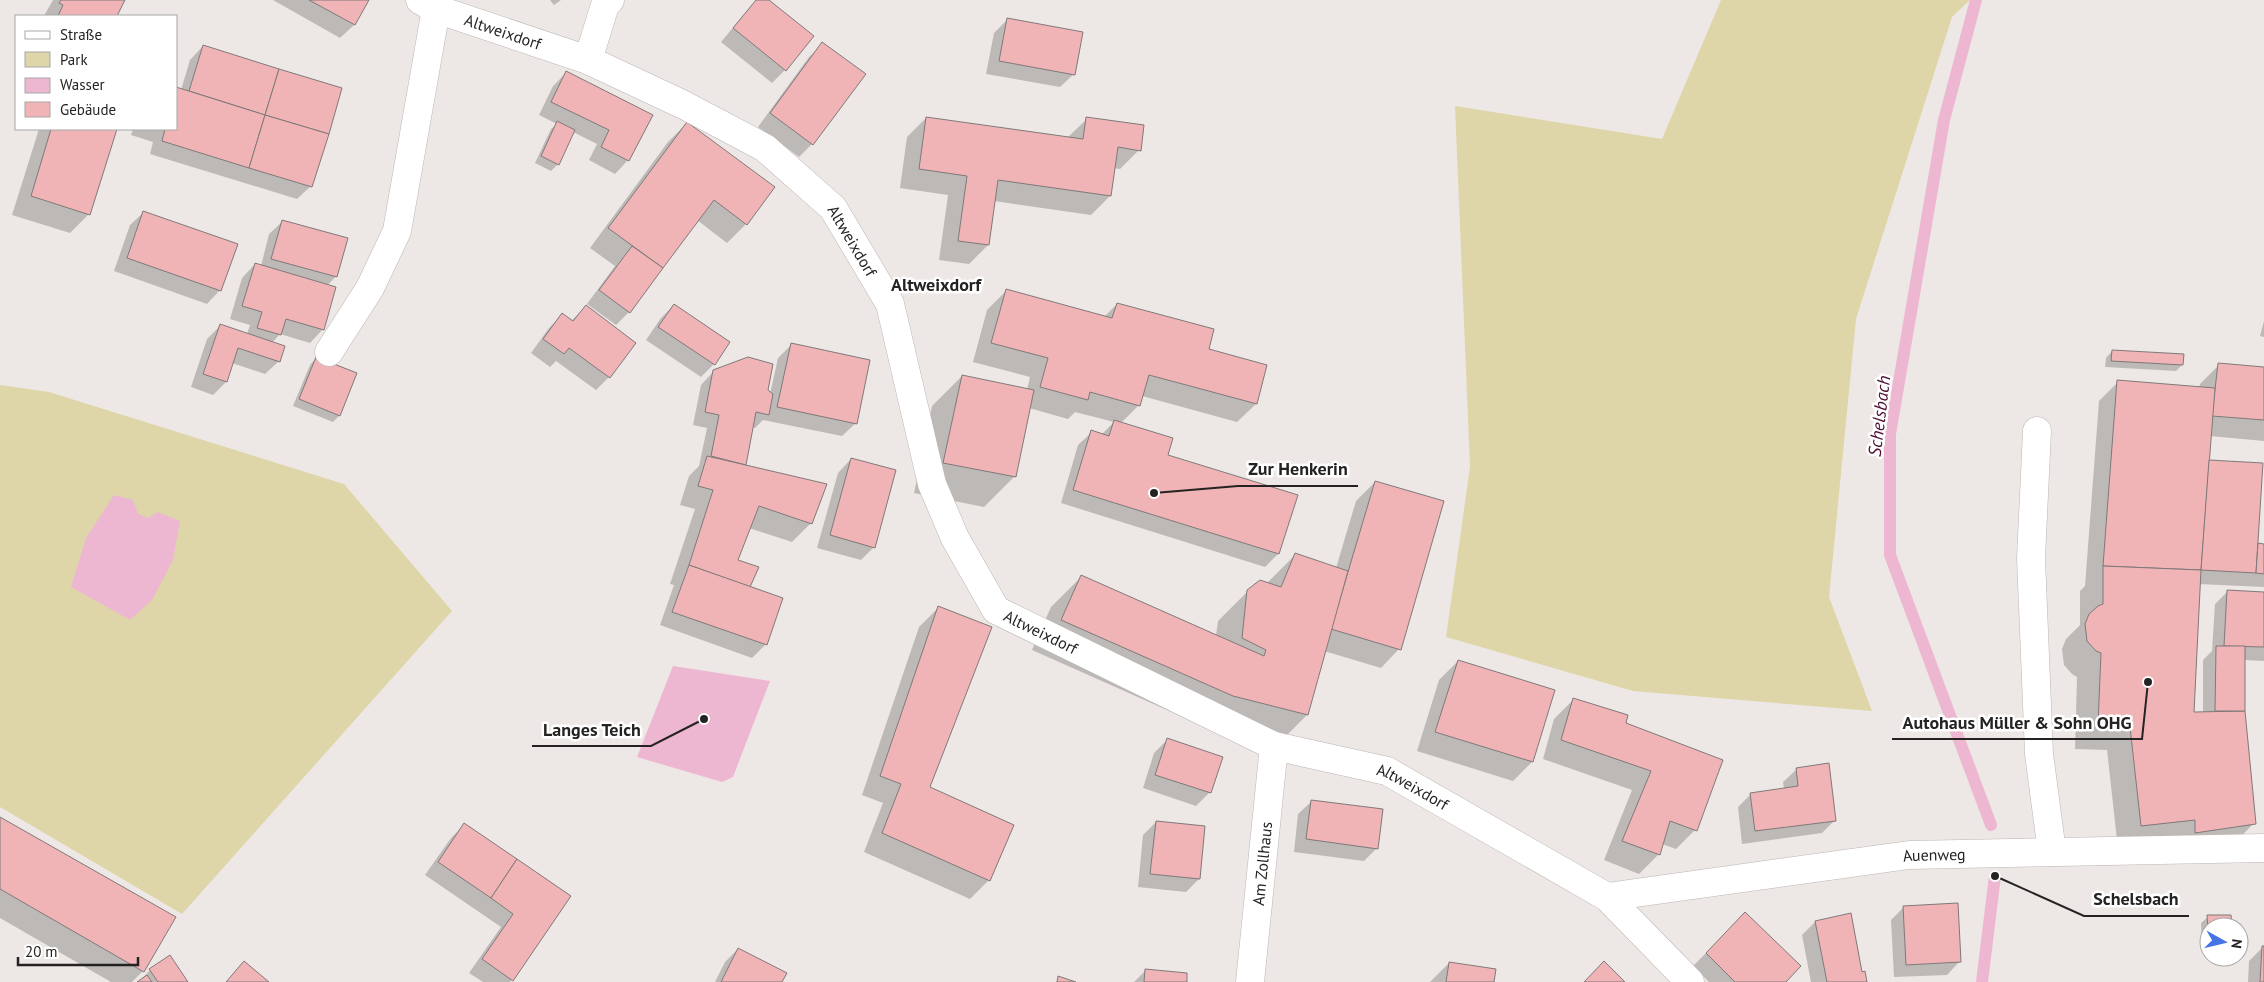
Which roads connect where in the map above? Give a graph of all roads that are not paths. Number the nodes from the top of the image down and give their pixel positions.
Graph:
1 (610, 0) edge
2 (428, 5) edge
3 (588, 60) junction
4 (329, 352) dead end
5 (2036, 431) dead end
6 (1274, 746) junction
7 (2264, 848) edge
8 (2052, 852) junction
9 (1607, 897) junction
10 (1250, 982) edge
11 (1690, 982) edge

1 - 3 street
2 - 3 street, Altweixdorf
2 - 4 street
3 - 6 street, Altweixdorf
5 - 8 street
6 - 9 street, Altweixdorf
6 - 10 street, Am Zollhaus
7 - 8 street, Auenweg
8 - 9 street, Auenweg
9 - 11 street, Altweixdorf

